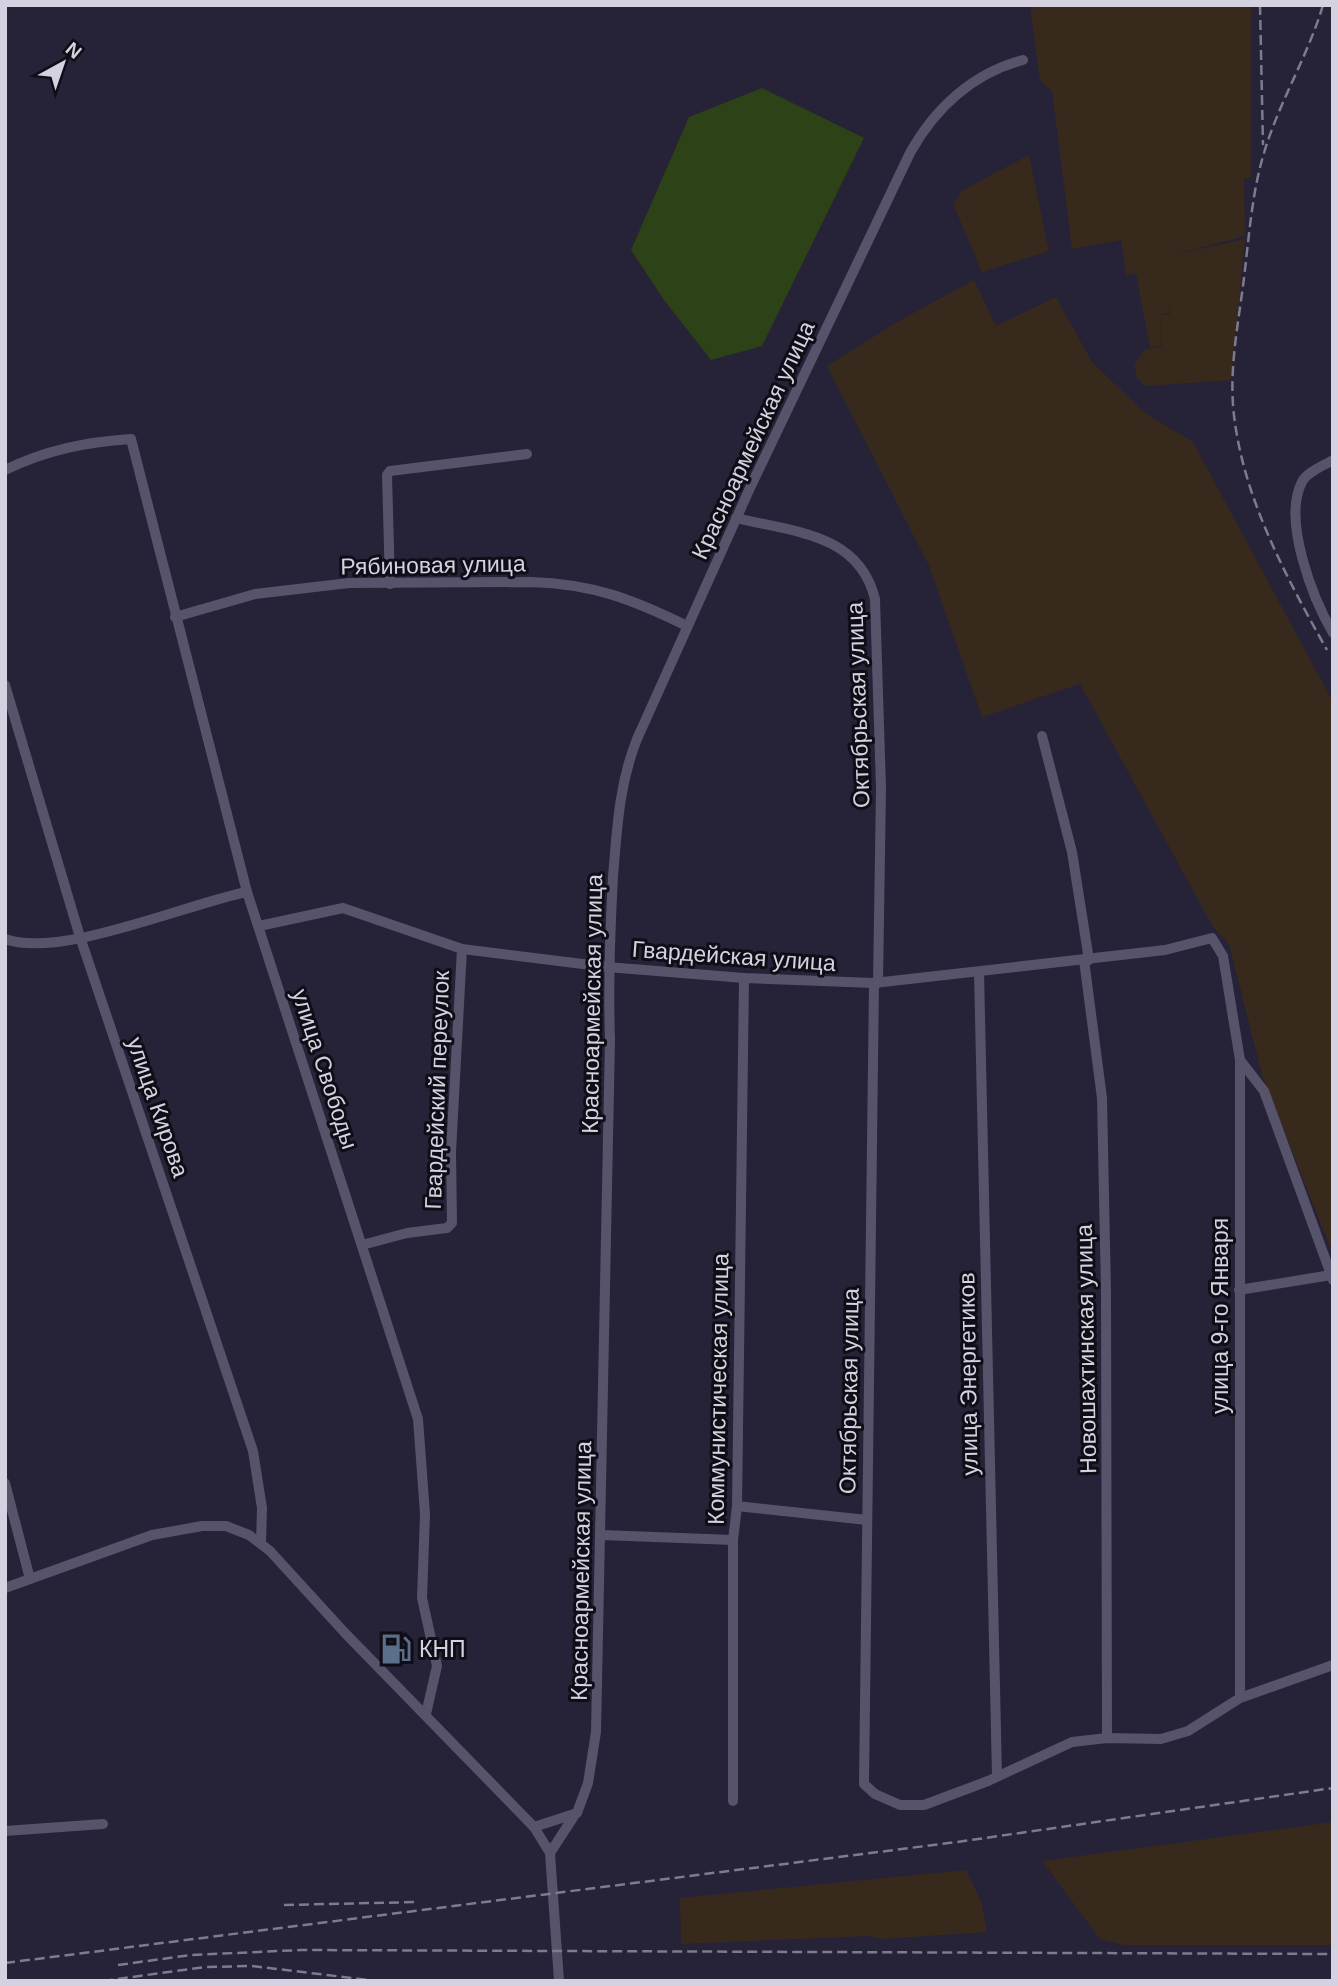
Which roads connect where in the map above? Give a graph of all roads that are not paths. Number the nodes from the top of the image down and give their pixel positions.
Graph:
1 (1023, 60) dead end
2 (527, 454) dead end
3 (1333, 460) edge
4 (5, 470) edge
5 (736, 518) junction
6 (390, 584) junction
7 (175, 617) junction
8 (687, 626) junction
9 (1333, 633) edge
10 (5, 685) edge
11 (1042, 736) dead end
12 (247, 892) junction
13 (259, 926) junction
14 (80, 937) junction
15 (1213, 938) joint
16 (5, 939) edge
17 (462, 948) junction
18 (1087, 960) junction
19 (607, 967) junction
20 (979, 972) junction
21 (744, 978) junction
22 (876, 983) junction
23 (1240, 1060) junction
24 (362, 1245) junction
25 (1332, 1277) edge
26 (1239, 1290) junction
27 (5, 1483) edge
28 (737, 1506) junction
29 (867, 1520) junction
30 (602, 1535) junction
31 (733, 1539) junction
32 (261, 1543) junction
33 (30, 1579) junction
34 (5, 1588) edge
35 (1333, 1665) edge
36 (1240, 1698) junction
37 (426, 1714) junction
38 (1107, 1738) junction
39 (997, 1776) junction
40 (733, 1801) dead end
41 (577, 1812) junction
42 (103, 1824) dead end
43 (534, 1827) junction
44 (5, 1831) edge
45 (550, 1853) junction
46 (559, 1981) edge

1 - 5 street, Красноармейская улица
2 - 6 street
3 - 9 street
4 - 7 street, улица Свободы
5 - 8 street, Красноармейская улица
5 - 22 street, Октябрьская улица
6 - 7 street, Рябиновая улица
6 - 8 street, Рябиновая улица
7 - 12 street, улица Свободы
8 - 19 street, Красноармейская улица
10 - 14 street, улица Кирова
11 - 18 street, Новошахтинская улица
12 - 13 street, улица Свободы
12 - 14 street
13 - 17 street, Гвардейская улица
13 - 24 street, улица Свободы
14 - 16 street
14 - 32 street, улица Кирова
15 - 18 street, Гвардейская улица
15 - 23 street, улица 9-го Января
17 - 19 street, Гвардейская улица
17 - 24 street, Гвардейский переулок
18 - 20 street, Гвардейская улица
18 - 38 street, Новошахтинская улица
19 - 21 street, Гвардейская улица
19 - 30 street, Красноармейская улица
20 - 22 street, Гвардейская улица
20 - 39 street, улица Энергетиков
21 - 22 street, Гвардейская улица
21 - 28 street, Коммунистическая улица
22 - 29 street, Октябрьская улица
23 - 25 street
23 - 26 street, улица 9-го Января
24 - 37 street, улица Свободы
25 - 26 street
26 - 36 street, улица 9-го Января
27 - 33 street
28 - 29 street
28 - 31 street, Коммунистическая улица
29 - 39 street, Октябрьская улица
30 - 31 street
30 - 41 street, Красноармейская улица
31 - 40 street, Коммунистическая улица
32 - 33 street
32 - 37 street
33 - 34 street
35 - 36 street
36 - 38 street
37 - 43 street
38 - 39 street
41 - 43 street
41 - 45 street, Красноармейская улица
42 - 44 street
43 - 45 street
45 - 46 street

